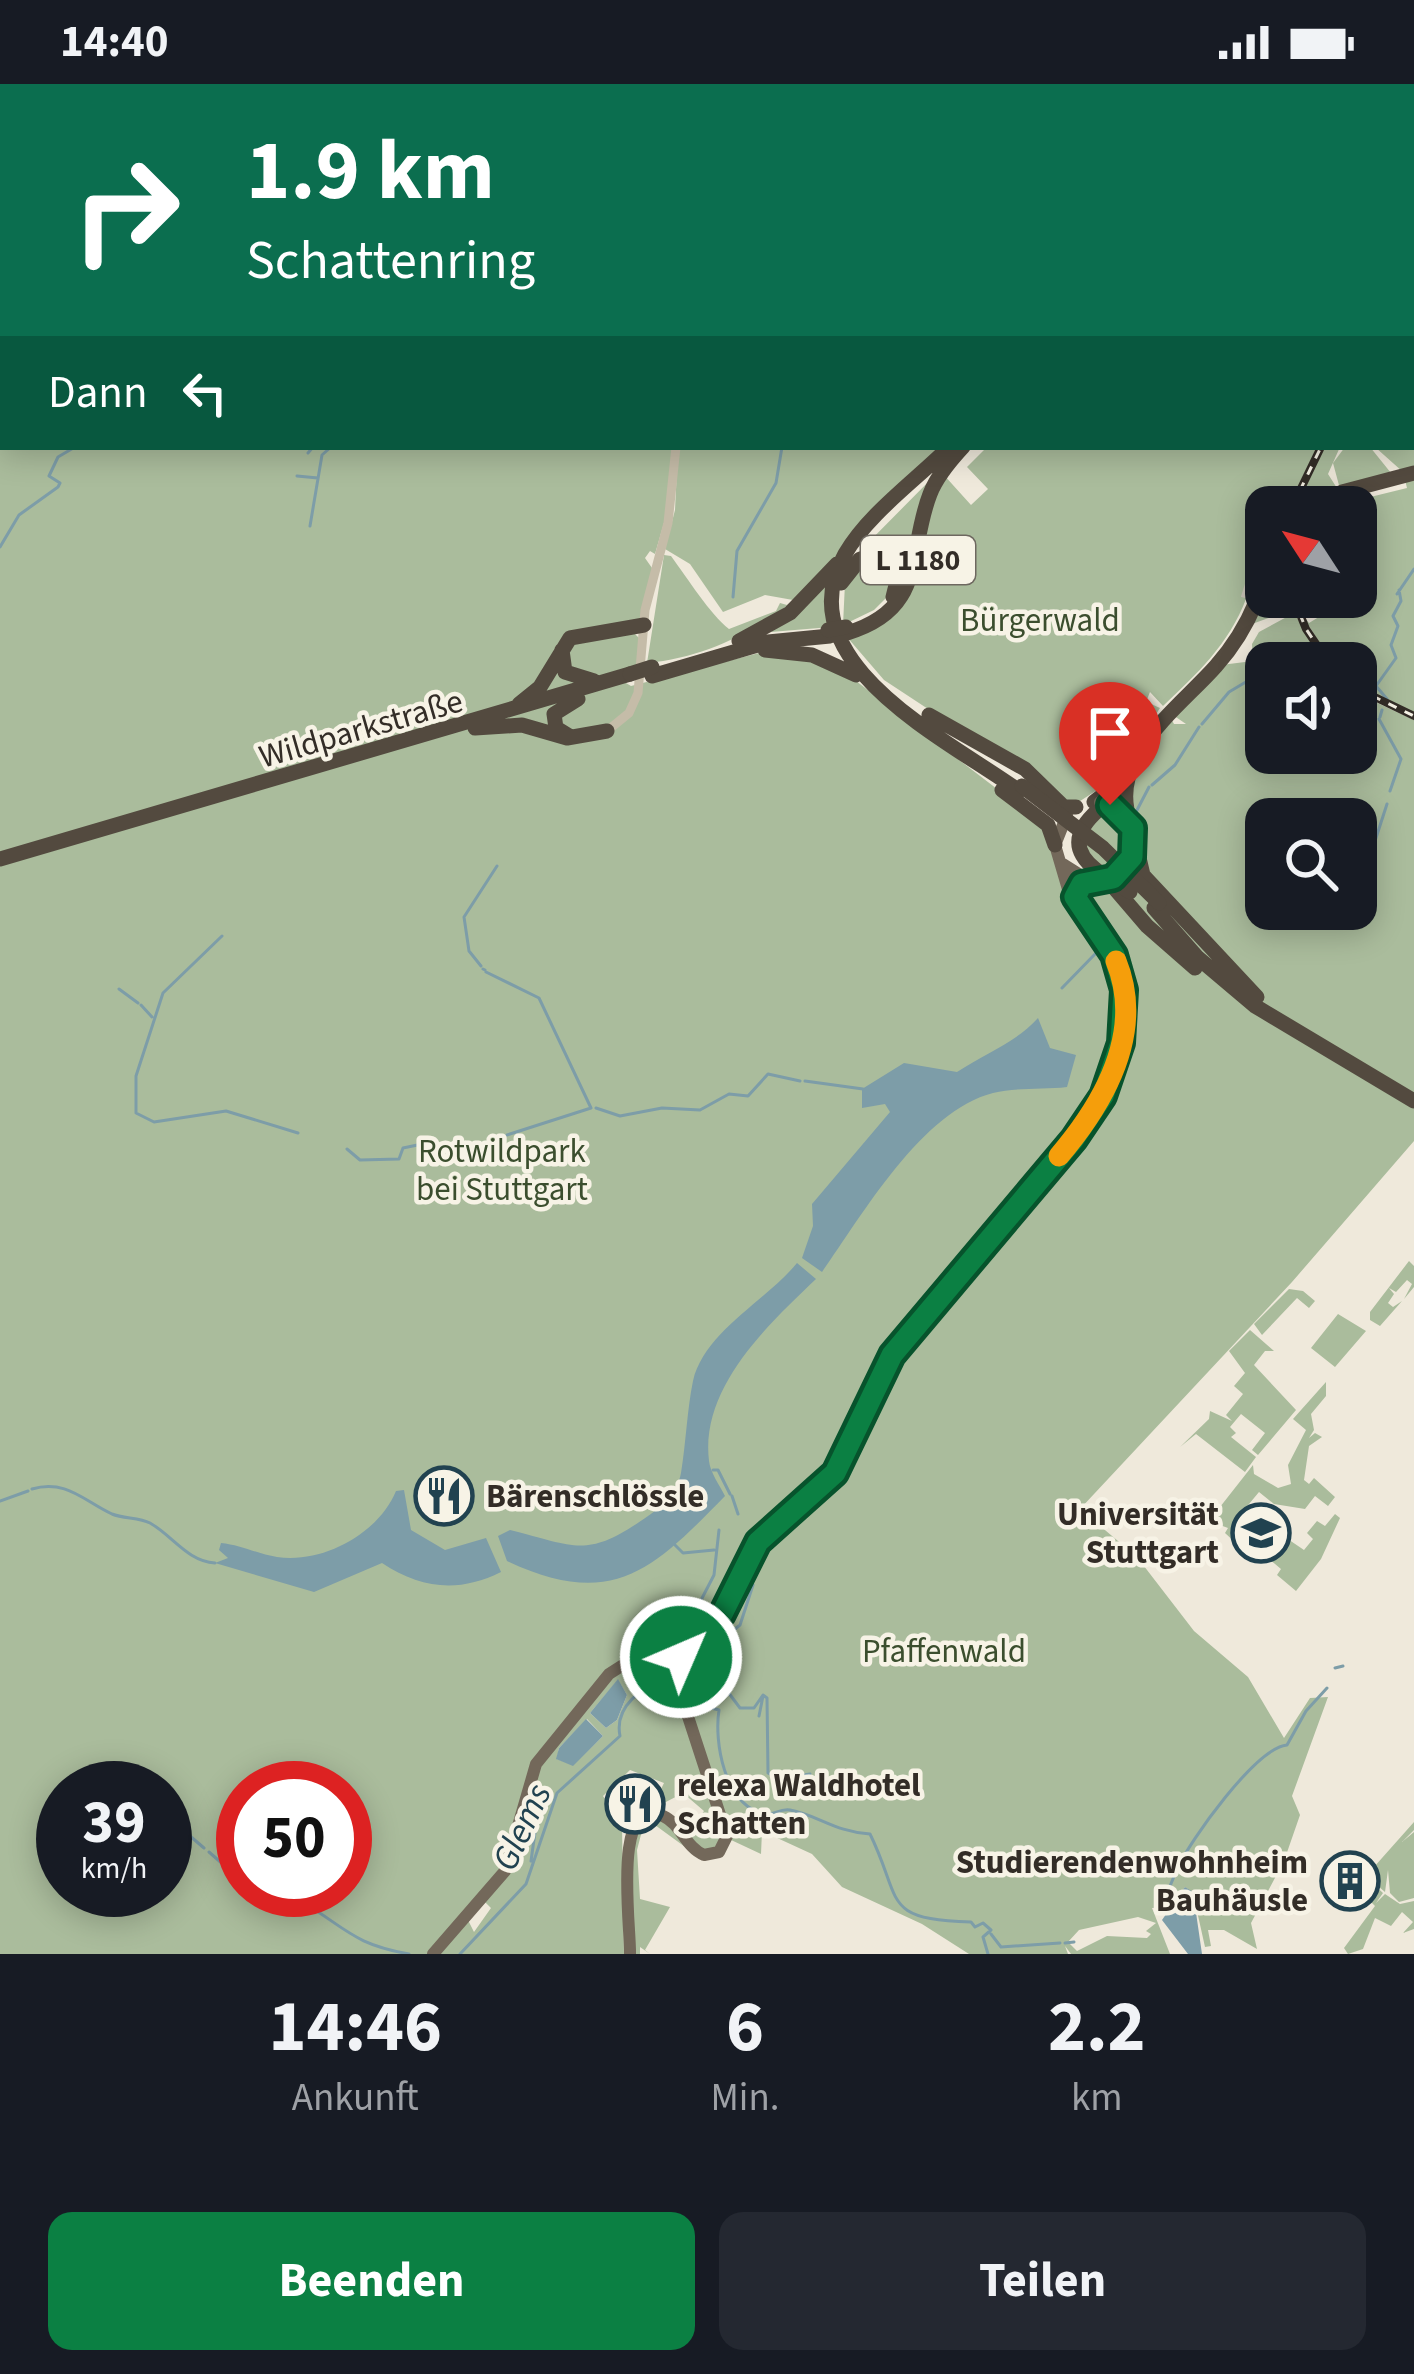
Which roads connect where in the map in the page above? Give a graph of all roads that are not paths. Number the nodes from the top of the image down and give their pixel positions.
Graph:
1 (676, 450) edge
2 (946, 450) edge
3 (958, 450) edge
4 (959, 450) edge
5 (1414, 477) edge
6 (1377, 487) edge
7 (845, 554) junction
8 (841, 583) junction
9 (644, 628) junction
10 (838, 632) junction
11 (566, 642) junction
12 (738, 647) junction
13 (630, 678) junction
14 (606, 681) junction
15 (880, 690) junction
16 (580, 697) junction
17 (916, 708) junction
18 (512, 710) junction
19 (1150, 725) junction
20 (472, 728) junction
21 (607, 731) joint
22 (942, 736) junction
23 (572, 737) junction
24 (1021, 789) junction
25 (205, 803) junction
26 (1096, 804) junction
27 (1131, 823) junction
28 (1136, 844) junction
29 (1058, 854) junction
30 (0, 863) edge
31 (1096, 877) junction
32 (1076, 906) junction
33 (1156, 906) junction
34 (1179, 938) junction
35 (1268, 1007) junction
36 (1280, 1024) junction
37 (1414, 1097) edge
38 (675, 1652) junction
39 (433, 1954) edge
40 (630, 1954) edge

1 - 9 street
2 - 7 highway
3 - 8 highway
4 - 10 highway, L 1180
5 - 6 highway
7 - 12 highway, L 1180
7 - 15 highway
8 - 10 highway, L 1180
8 - 17 highway
9 - 11 highway
9 - 21 street
10 - 12 highway, L 1180
11 - 14 highway
11 - 18 highway
12 - 13 highway, Wildparkstraße / L 1180, bridge
12 - 15 highway
13 - 14 highway, Wildparkstraße / L 1180
13 - 16 highway, Wildparkstraße / L 1180
14 - 18 highway, Wildparkstraße / L 1180
15 - 22 highway
16 - 20 highway, Wildparkstraße / L 1180
16 - 23 highway
17 - 24 highway
17 - 26 highway
18 - 25 highway, Wildparkstraße / L 1180
19 - 26 highway
19 - 27 highway
19 - 31 highway
20 - 23 highway, L 1180
20 - 25 highway, Wildparkstraße / L 1180
21 - 23 highway, L 1180
22 - 24 highway
22 - 29 highway
24 - 33 highway, bridge
25 - 30 highway, Wildparkstraße / L 1180
26 - 27 main road
26 - 29 main road
27 - 28 main road
28 - 31 main road
28 - 35 highway
29 - 31 main road
29 - 32 main road
31 - 32 main road
31 - 34 highway, bridge
31 - 36 highway
32 - 38 main road
33 - 34 highway
33 - 35 highway
34 - 36 highway
35 - 37 highway
36 - 37 highway
38 - 39 main road
38 - 40 main road

